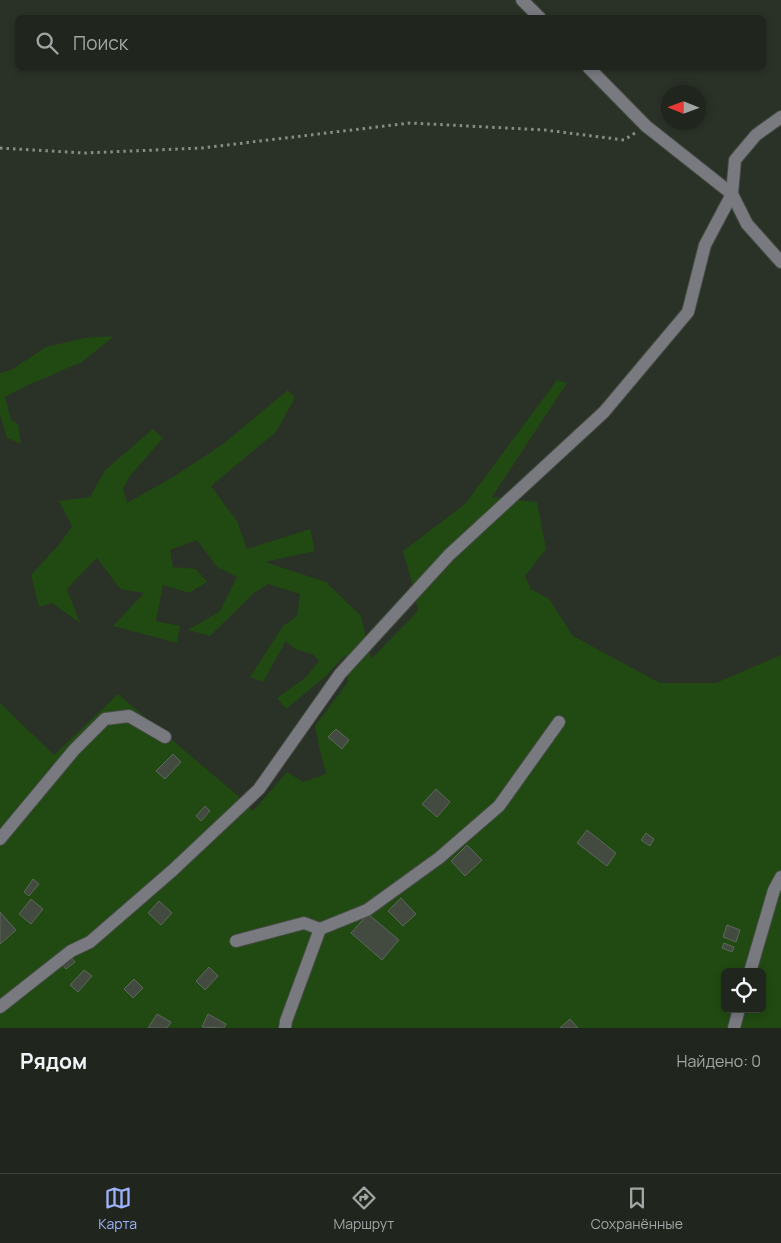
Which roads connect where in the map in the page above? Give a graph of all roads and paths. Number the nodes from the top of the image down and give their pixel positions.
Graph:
1 (522, 0) edge
2 (537, 15) edge
3 (590, 70) edge
4 (781, 117) edge
5 (646, 126) junction
6 (0, 148) edge
7 (732, 194) junction
8 (781, 262) edge
9 (559, 722) dead end
10 (165, 737) dead end
11 (0, 839) edge
12 (781, 877) edge
13 (320, 929) junction
14 (236, 941) dead end
15 (751, 968) edge
16 (0, 1007) edge
17 (738, 1013) edge
18 (285, 1028) edge
19 (734, 1028) edge

1 - 2 lane
3 - 5 lane
4 - 7 lane
5 - 6 path
5 - 7 lane
7 - 8 lane
7 - 16 lane
9 - 13 lane
10 - 11 lane
12 - 15 lane
13 - 14 lane
13 - 18 lane
17 - 19 lane

